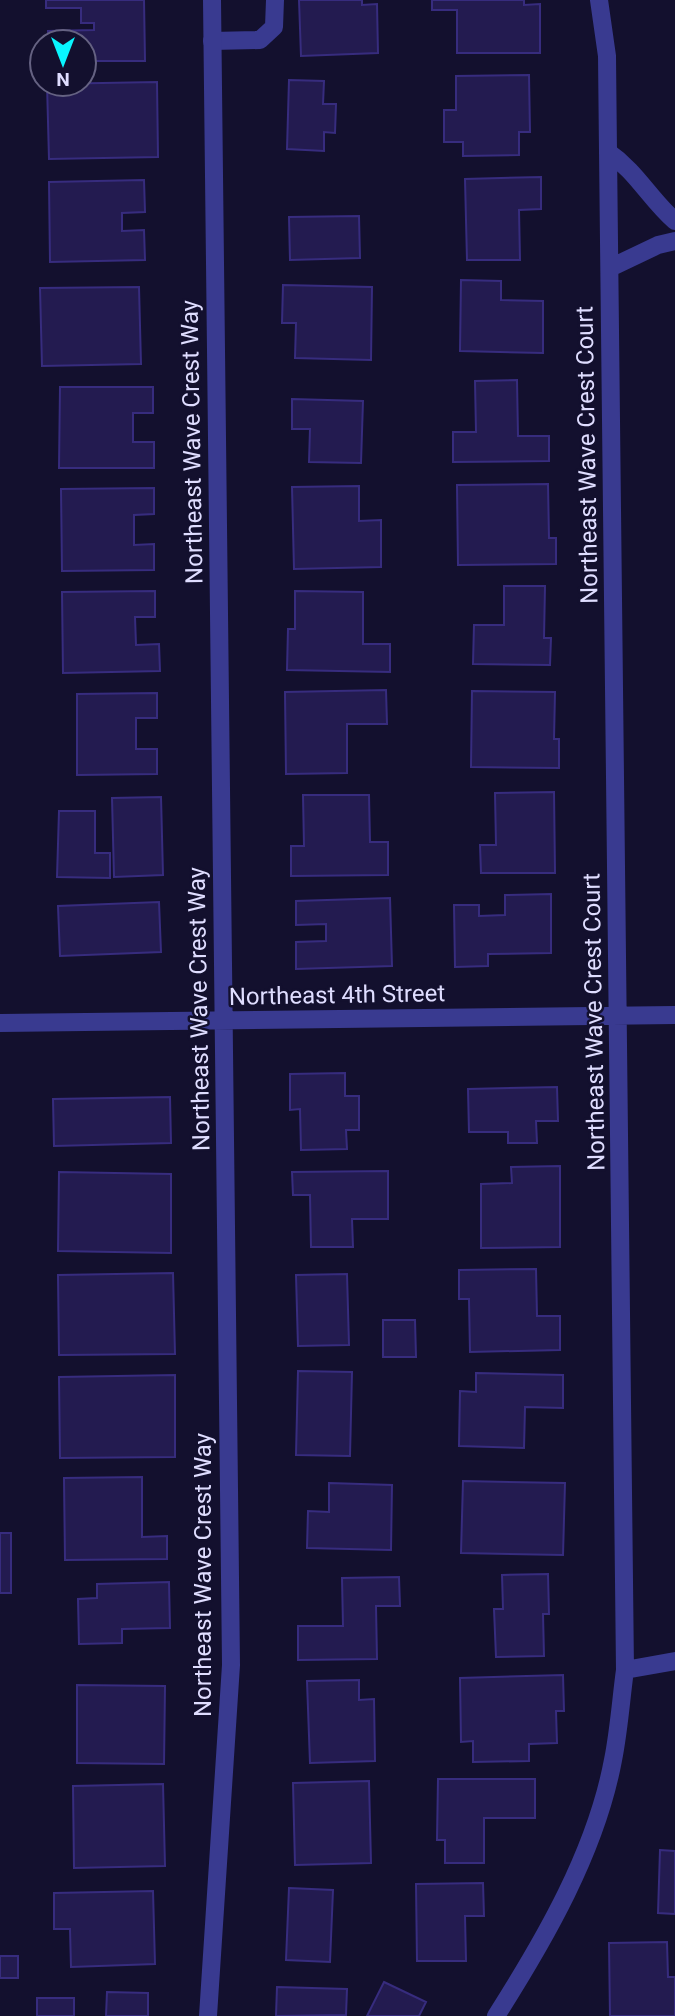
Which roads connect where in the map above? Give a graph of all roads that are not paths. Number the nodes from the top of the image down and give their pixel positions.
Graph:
1 (212, 0) edge
2 (275, 0) edge
3 (599, 0) edge
4 (212, 41) junction
5 (608, 152) junction
6 (675, 221) edge
7 (675, 241) edge
8 (610, 268) junction
9 (675, 1015) edge
10 (618, 1016) junction
11 (224, 1020) junction
12 (0, 1023) edge
13 (675, 1661) edge
14 (625, 1670) junction
15 (208, 2016) edge
16 (496, 2016) edge

1 - 4 street, Northeast Wave Crest Way
2 - 4 street
3 - 5 street, Northeast Wave Crest Court
4 - 11 street, Northeast Wave Crest Way
5 - 6 street
5 - 8 street, Northeast Wave Crest Court
7 - 8 street
8 - 10 street, Northeast Wave Crest Court
9 - 10 street, Northeast 4th Street
10 - 11 street, Northeast 4th Street
10 - 14 street, Northeast Wave Crest Court
11 - 12 street, Northeast 4th Street
11 - 15 street, Northeast Wave Crest Way
13 - 14 street
14 - 16 street, Northeast Wave Crest Court

